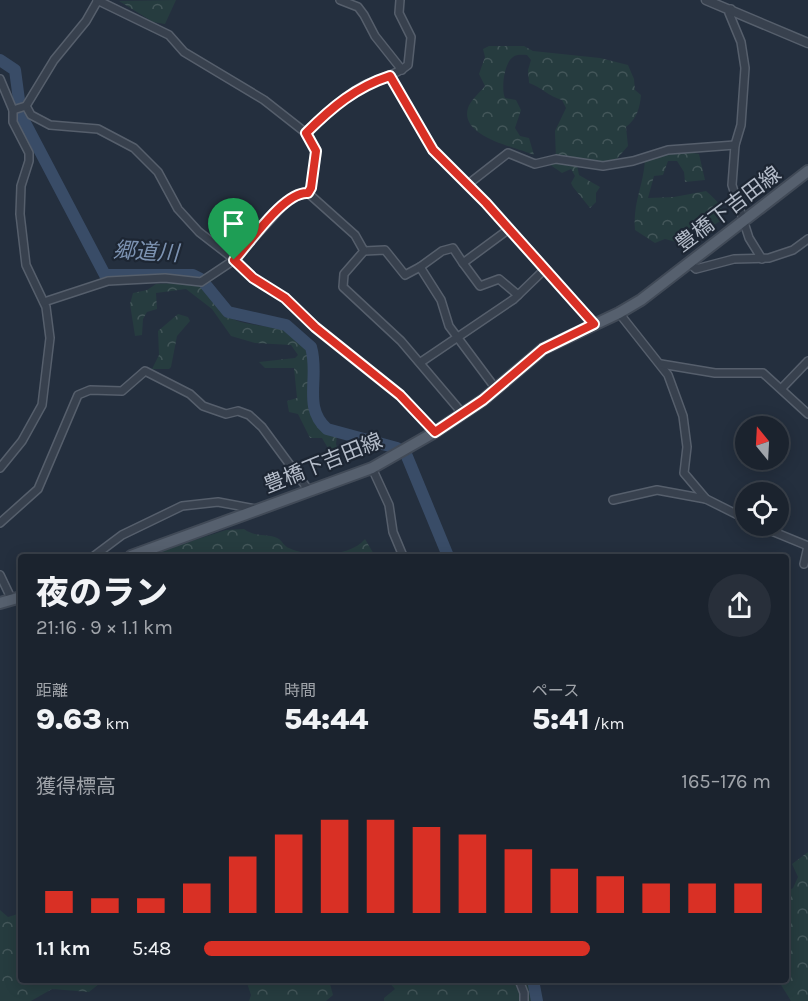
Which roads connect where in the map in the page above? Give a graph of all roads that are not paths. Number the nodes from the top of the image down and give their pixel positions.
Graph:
1 (98, 0) edge
2 (340, 0) edge
3 (400, 0) edge
4 (706, 0) edge
5 (731, 9) junction
6 (808, 43) edge
7 (402, 70) junction
8 (390, 76) junction
9 (0, 79) edge
10 (20, 108) junction
11 (306, 133) junction
12 (735, 145) junction
13 (808, 171) edge
14 (467, 185) junction
15 (308, 193) junction
16 (744, 222) junction
17 (509, 230) junction
18 (808, 239) edge
19 (364, 251) junction
20 (234, 260) junction
21 (762, 260) junction
22 (463, 263) junction
23 (689, 263) junction
24 (420, 267) junction
25 (545, 270) junction
26 (518, 295) junction
27 (44, 302) junction
28 (619, 313) junction
29 (594, 324) junction
30 (456, 337) junction
31 (420, 362) junction
32 (808, 362) edge
33 (661, 364) junction
34 (782, 388) junction
35 (496, 389) junction
36 (463, 414) junction
37 (808, 414) edge
38 (435, 432) junction
39 (0, 468) edge
40 (372, 468) junction
41 (310, 492) junction
42 (706, 499) junction
43 (613, 500) dead end
44 (258, 510) junction
45 (735, 514) edge
46 (0, 523) edge
47 (784, 536) edge
48 (808, 546) edge
49 (97, 554) edge
50 (137, 554) edge
51 (402, 554) edge
52 (804, 564) dead end
53 (0, 575) edge
54 (17, 598) edge
55 (0, 603) edge
56 (520, 983) edge
57 (524, 1001) edge

1 - 10 street
1 - 11 street
2 - 7 street
3 - 7 street
4 - 5 street
5 - 6 street
5 - 12 street
7 - 8 street
8 - 11 street
8 - 14 street
9 - 10 street
10 - 20 street
10 - 27 street
11 - 15 street
12 - 14 street
12 - 16 street
13 - 16 main road, 豊橋下吉田線
14 - 17 street
15 - 19 street
15 - 20 street
16 - 21 street
16 - 23 main road, 豊橋下吉田線
17 - 22 street
17 - 25 street
18 - 21 street
19 - 24 street
19 - 31 street
20 - 27 street
20 - 38 street
21 - 23 street
22 - 24 street
22 - 26 street
23 - 28 main road, 豊橋下吉田線
24 - 30 street
25 - 26 street
25 - 29 street
26 - 30 street
27 - 39 street
28 - 29 main road, 豊橋下吉田線
28 - 33 street
29 - 35 main road, 豊橋下吉田線
30 - 31 street
30 - 35 street
31 - 36 street
32 - 34 street
33 - 34 street
33 - 42 street
34 - 37 street
35 - 36 main road, 豊橋下吉田線
36 - 38 main road, 豊橋下吉田線
38 - 40 main road, 豊橋下吉田線
40 - 41 main road, 豊橋下吉田線
40 - 51 street
41 - 44 main road, 豊橋下吉田線
41 - 46 street
42 - 43 street
42 - 45 street
44 - 49 street
44 - 50 main road, 豊橋下吉田線
47 - 48 street
48 - 52 street
53 - 54 street
54 - 55 main road
56 - 57 street

